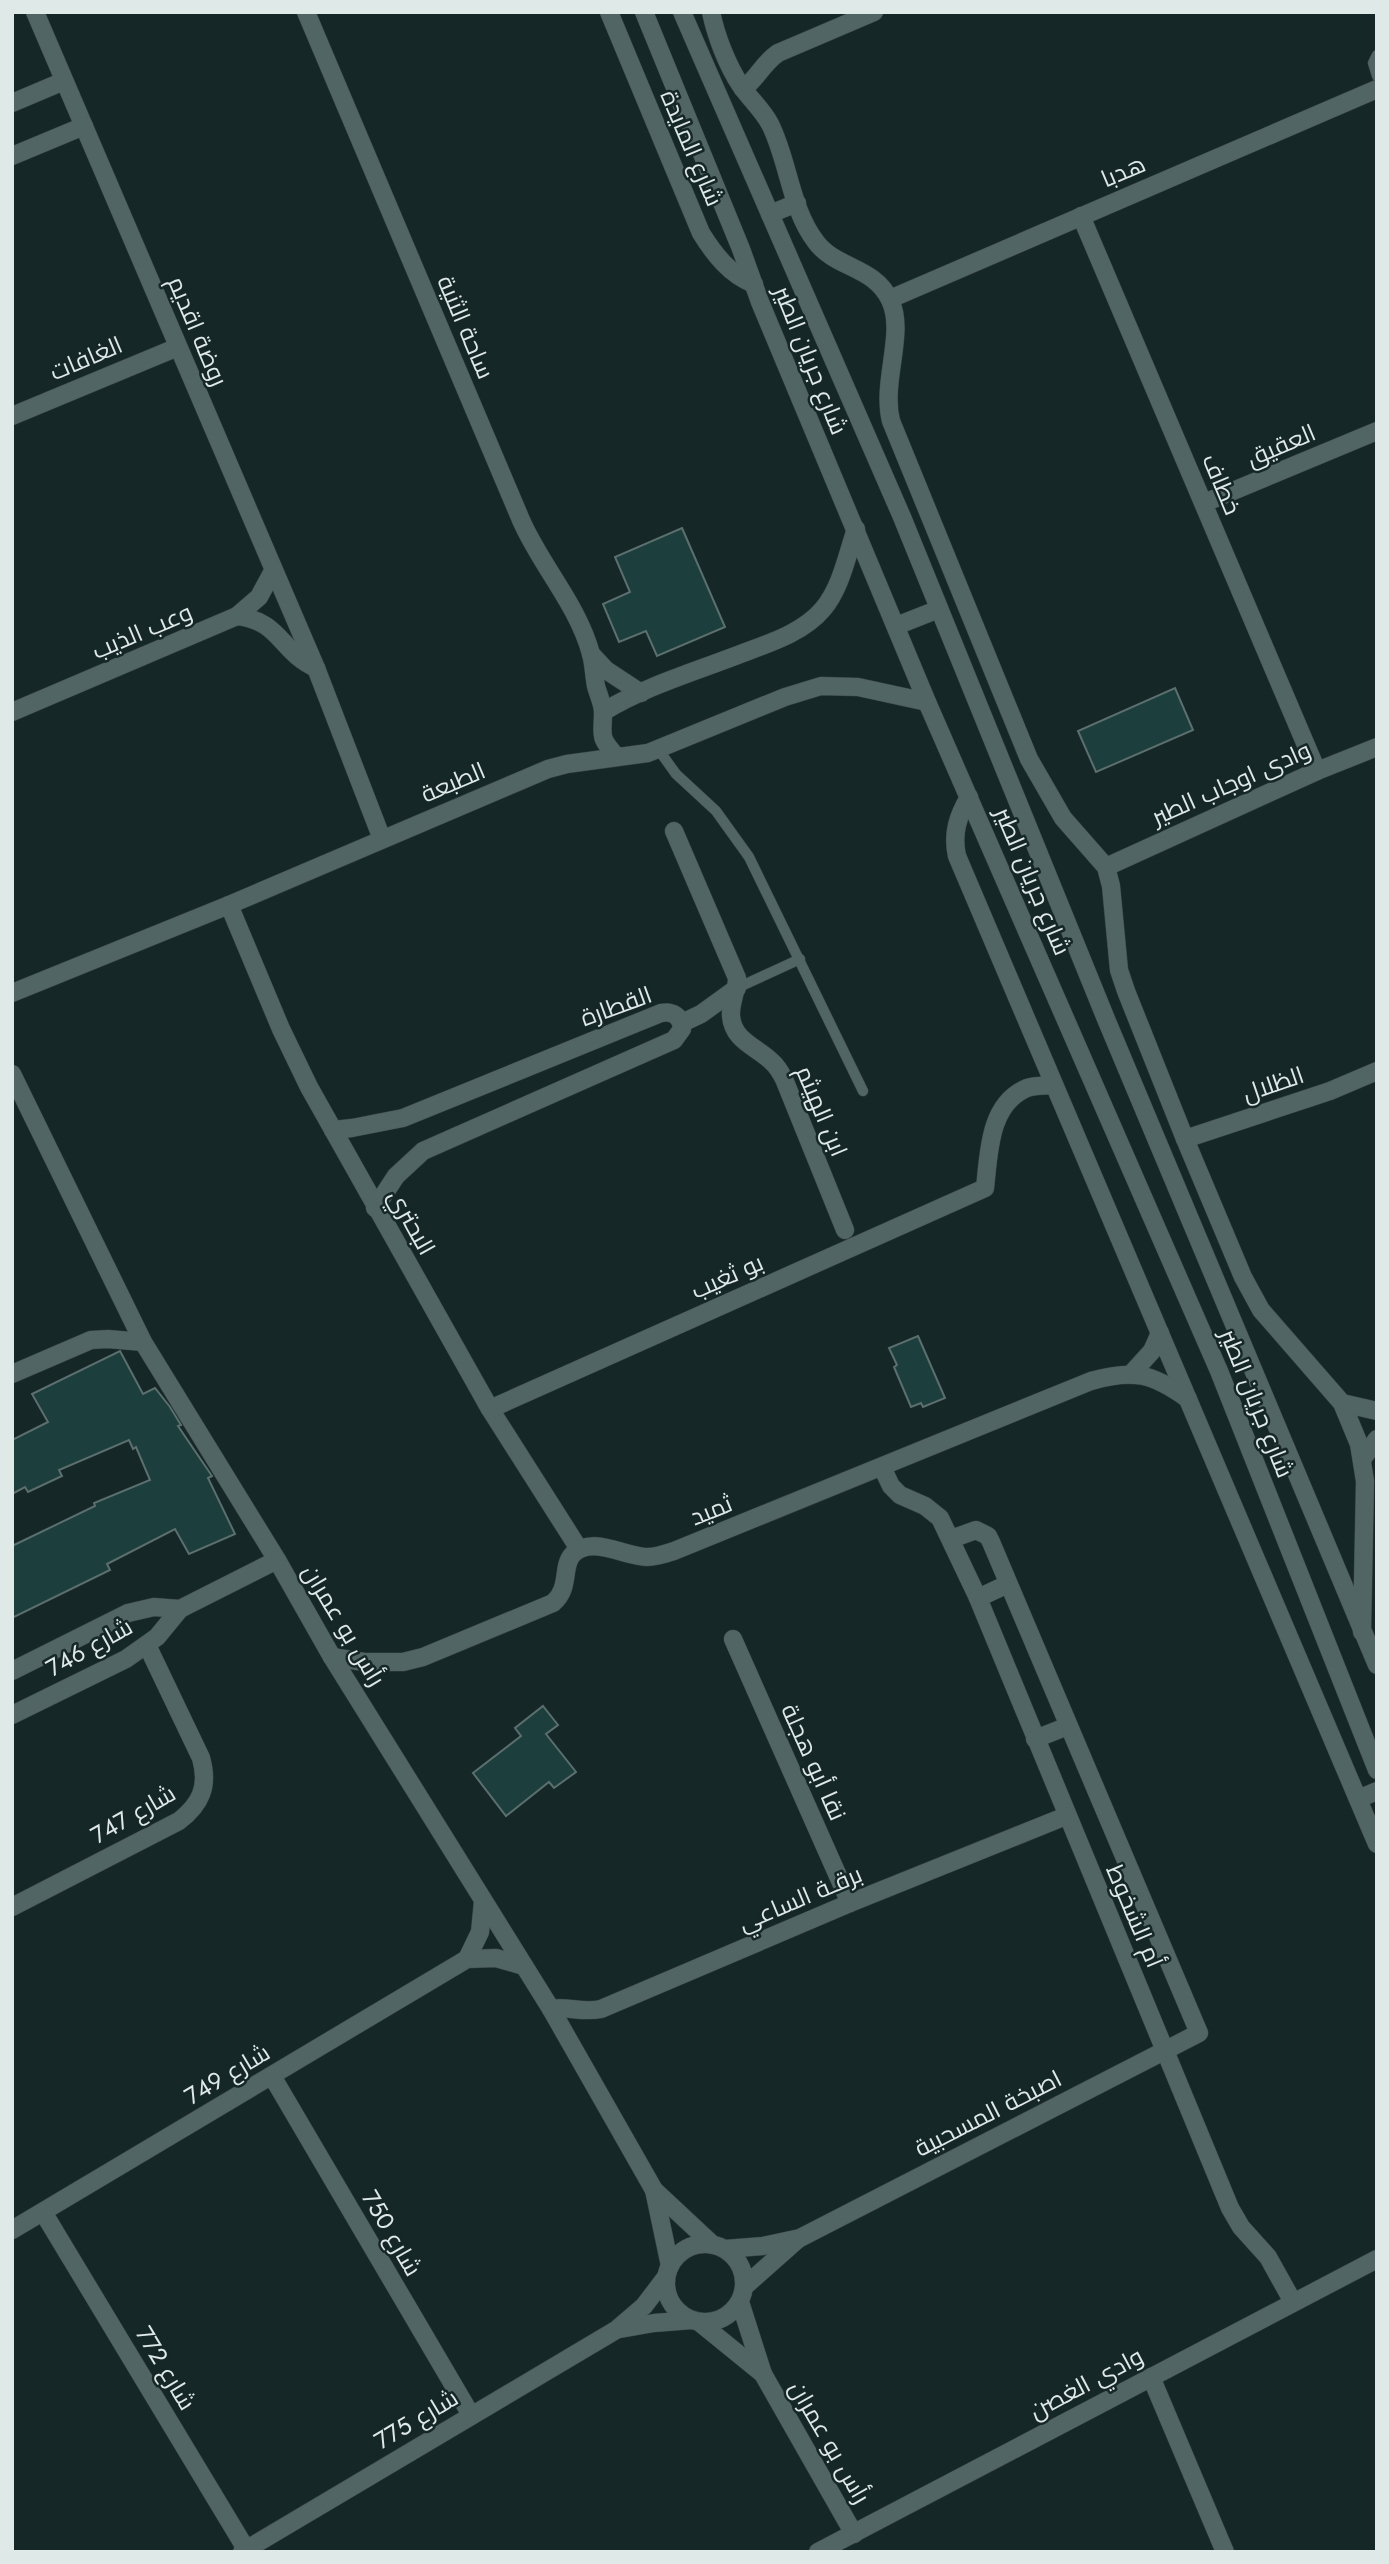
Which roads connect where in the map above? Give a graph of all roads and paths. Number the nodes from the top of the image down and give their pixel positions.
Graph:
1 (35, 12) edge
2 (306, 12) edge
3 (609, 12) edge
4 (644, 12) edge
5 (682, 12) edge
6 (710, 12) edge
7 (874, 12) edge
8 (1377, 55) edge
9 (1377, 76) edge
10 (64, 81) junction
11 (743, 89) junction
12 (1377, 89) edge
13 (12, 103) edge
14 (83, 126) junction
15 (12, 156) edge
16 (797, 203) junction
17 (770, 214) junction
18 (1081, 216) junction
19 (754, 284) junction
20 (890, 299) junction
21 (178, 347) junction
22 (12, 416) edge
23 (1377, 431) edge
24 (1204, 503) junction
25 (856, 529) junction
26 (273, 571) junction
27 (939, 608) junction
28 (237, 615) junction
29 (896, 626) junction
30 (591, 654) junction
31 (316, 668) junction
32 (641, 693) junction
33 (927, 702) junction
34 (12, 712) edge
35 (603, 712) junction
36 (1377, 747) edge
37 (659, 749) junction
38 (616, 756) junction
39 (1317, 771) junction
40 (969, 797) junction
41 (674, 831) dead end
42 (383, 839) junction
43 (1106, 867) junction
44 (229, 905) junction
45 (800, 959) junction
46 (737, 988) junction
47 (12, 993) edge
48 (682, 1023) junction
49 (1377, 1072) edge
50 (12, 1074) edge
51 (1054, 1085) junction
52 (863, 1091) dead end
53 (333, 1130) junction
54 (1185, 1139) junction
55 (375, 1208) junction
56 (845, 1230) dead end
57 (1160, 1333) junction
58 (144, 1342) junction
59 (1132, 1373) junction
60 (12, 1374) edge
61 (1188, 1399) junction
62 (1342, 1403) junction
63 (490, 1409) junction
64 (1377, 1411) edge
65 (1377, 1439) edge
66 (1363, 1458) junction
67 (882, 1467) junction
68 (951, 1539) junction
69 (579, 1549) junction
70 (277, 1560) junction
71 (1008, 1584) junction
72 (978, 1598) junction
73 (180, 1609) junction
74 (1362, 1632) junction
75 (733, 1639) dead end
76 (147, 1645) junction
77 (332, 1657) junction
78 (1377, 1665) edge
79 (12, 1671) edge
80 (12, 1715) edge
81 (1068, 1726) junction
82 (1035, 1739) junction
83 (1377, 1770) edge
84 (1377, 1791) edge
85 (1358, 1799) junction
86 (1066, 1816) junction
87 (1377, 1844) edge
88 (483, 1901) junction
89 (850, 1903) junction
90 (12, 1907) edge
91 (467, 1959) junction
92 (524, 1966) junction
93 (551, 2010) junction
94 (1199, 2033) joint
95 (1166, 2050) junction
96 (272, 2076) junction
97 (654, 2190) junction
98 (43, 2212) junction
99 (12, 2230) edge
100 (800, 2238) junction
101 (719, 2247) junction
102 (1377, 2259) edge
103 (668, 2272) junction
104 (742, 2295) junction
105 (1293, 2302) junction
106 (696, 2321) junction
107 (616, 2330) junction
108 (763, 2374) junction
109 (1151, 2377) junction
110 (471, 2415) junction
111 (854, 2533) junction
112 (244, 2550) edge
113 (818, 2552) edge
114 (1225, 2552) edge

1 - 10 street, روضة اقديم
2 - 30 street, ساحة الثنية
3 - 19 street, شارع المايدة
4 - 19 street, شارع جريان الطير
5 - 17 street, شارع جريان الطير
6 - 11 street
7 - 11 street
8 - 9 lane
10 - 13 street
10 - 14 street, روضة اقديم
11 - 16 street
12 - 18 street, هدبا
14 - 15 street
14 - 21 street, روضة اقديم
16 - 17 street
16 - 20 street
17 - 27 street, شارع جريان الطير
18 - 20 street, هدبا
18 - 24 street, خطاف
19 - 25 street, شارع جريان الطير
20 - 43 street, شارع جريان الطير
21 - 22 street, الغافات
21 - 26 street, روضة اقديم
23 - 24 street, العقيق
24 - 39 street, خطاف
25 - 29 street, شارع جريان الطير
25 - 32 street
26 - 28 street, وعب الذيب
26 - 31 street, روضة اقديم
27 - 29 street
27 - 74 street, شارع جريان الطير
28 - 31 street
28 - 34 street, وعب الذيب
29 - 33 street, شارع جريان الطير
30 - 32 street, ساحة الثنية
30 - 35 street, ساحة الثنية
31 - 42 street, روضة اقديم
32 - 35 street
33 - 37 street, الطبعة
33 - 40 street, شارع جريان الطير
35 - 38 street, ساحة الثنية
36 - 39 street, وادى اوجاب الطير
37 - 38 street, الطبعة
37 - 45 lane
38 - 42 street, الطبعة
39 - 43 street, وادى اوجاب الطير
40 - 51 street
40 - 83 street, شارع جريان الطير
41 - 46 street, ابن الهيثم
42 - 44 street, الطبعة
43 - 54 street, شارع جريان الطير
44 - 47 street, الطبعة
44 - 53 street, البحتري
45 - 46 lane
45 - 52 lane
46 - 48 street
46 - 56 street, ابن الهيثم
48 - 53 street, القطارة
48 - 55 street, القطارة
49 - 54 street, الظلال
50 - 58 street, رأس بو عمران
51 - 57 street
51 - 63 street, بو ثغيب
53 - 55 street, البحتري
54 - 62 street, شارع جريان الطير
55 - 63 street, البحتري
57 - 59 street
57 - 61 street
58 - 60 street
58 - 70 street, رأس بو عمران
59 - 61 street, ثميد
59 - 67 street, ثميد
61 - 85 street
62 - 64 street
62 - 66 street, شارع جريان الطير
63 - 69 street, البحتري
65 - 66 street
66 - 74 street, شارع جريان الطير
67 - 68 street, أم الشخوط
67 - 69 street, ثميد
68 - 71 street, أم الشخوط
68 - 72 street, أم الشخوط
69 - 77 street
70 - 73 street, شارع 746
70 - 77 street, رأس بو عمران
71 - 72 street
71 - 81 street, أم الشخوط
72 - 82 street, أم الشخوط
73 - 76 street, شارع 746
73 - 79 street, شارع 746
74 - 78 street, شارع جريان الطير
75 - 89 street, نقا أبو هجلة
76 - 80 street, شارع 746
76 - 90 street, شارع 747
77 - 88 street, رأس بو عمران
81 - 82 street
81 - 94 street, أم الشخوط
82 - 86 street, أم الشخوط
84 - 85 street
85 - 87 street
86 - 89 street, برقـة الساعي
86 - 95 street, أم الشخوط
88 - 91 street
88 - 92 street, رأس بو عمران
89 - 93 street, برقـة الساعي
91 - 92 street
91 - 96 street, شارع 749
92 - 93 street, رأس بو عمران
93 - 97 street, رأس بو عمران
94 - 95 street, اصبخة المسحبية
95 - 100 street, اصبخة المسحبية
95 - 105 street, أم الشخوط
96 - 98 street, شارع 749
96 - 110 street, شارع 750
97 - 101 street, رأس بو عمران
97 - 103 street, رأس بو عمران
98 - 99 street, شارع 749
98 - 112 street, شارع 772
100 - 101 street, اصبخة المسحبية
100 - 104 street, اصبخة المسحبية
101 - 103 street
101 - 104 street
102 - 105 street, وادي الغصن
103 - 106 street
103 - 107 street, شارع 775
104 - 106 street
104 - 108 street, رأس بو عمران
105 - 109 street, وادي الغصن
106 - 107 street, شارع 775
106 - 108 street, رأس بو عمران
107 - 110 street, شارع 775
108 - 111 street, رأس بو عمران
109 - 111 street, وادي الغصن
109 - 114 street
110 - 112 street, شارع 775
111 - 113 street, وادي الغصن

